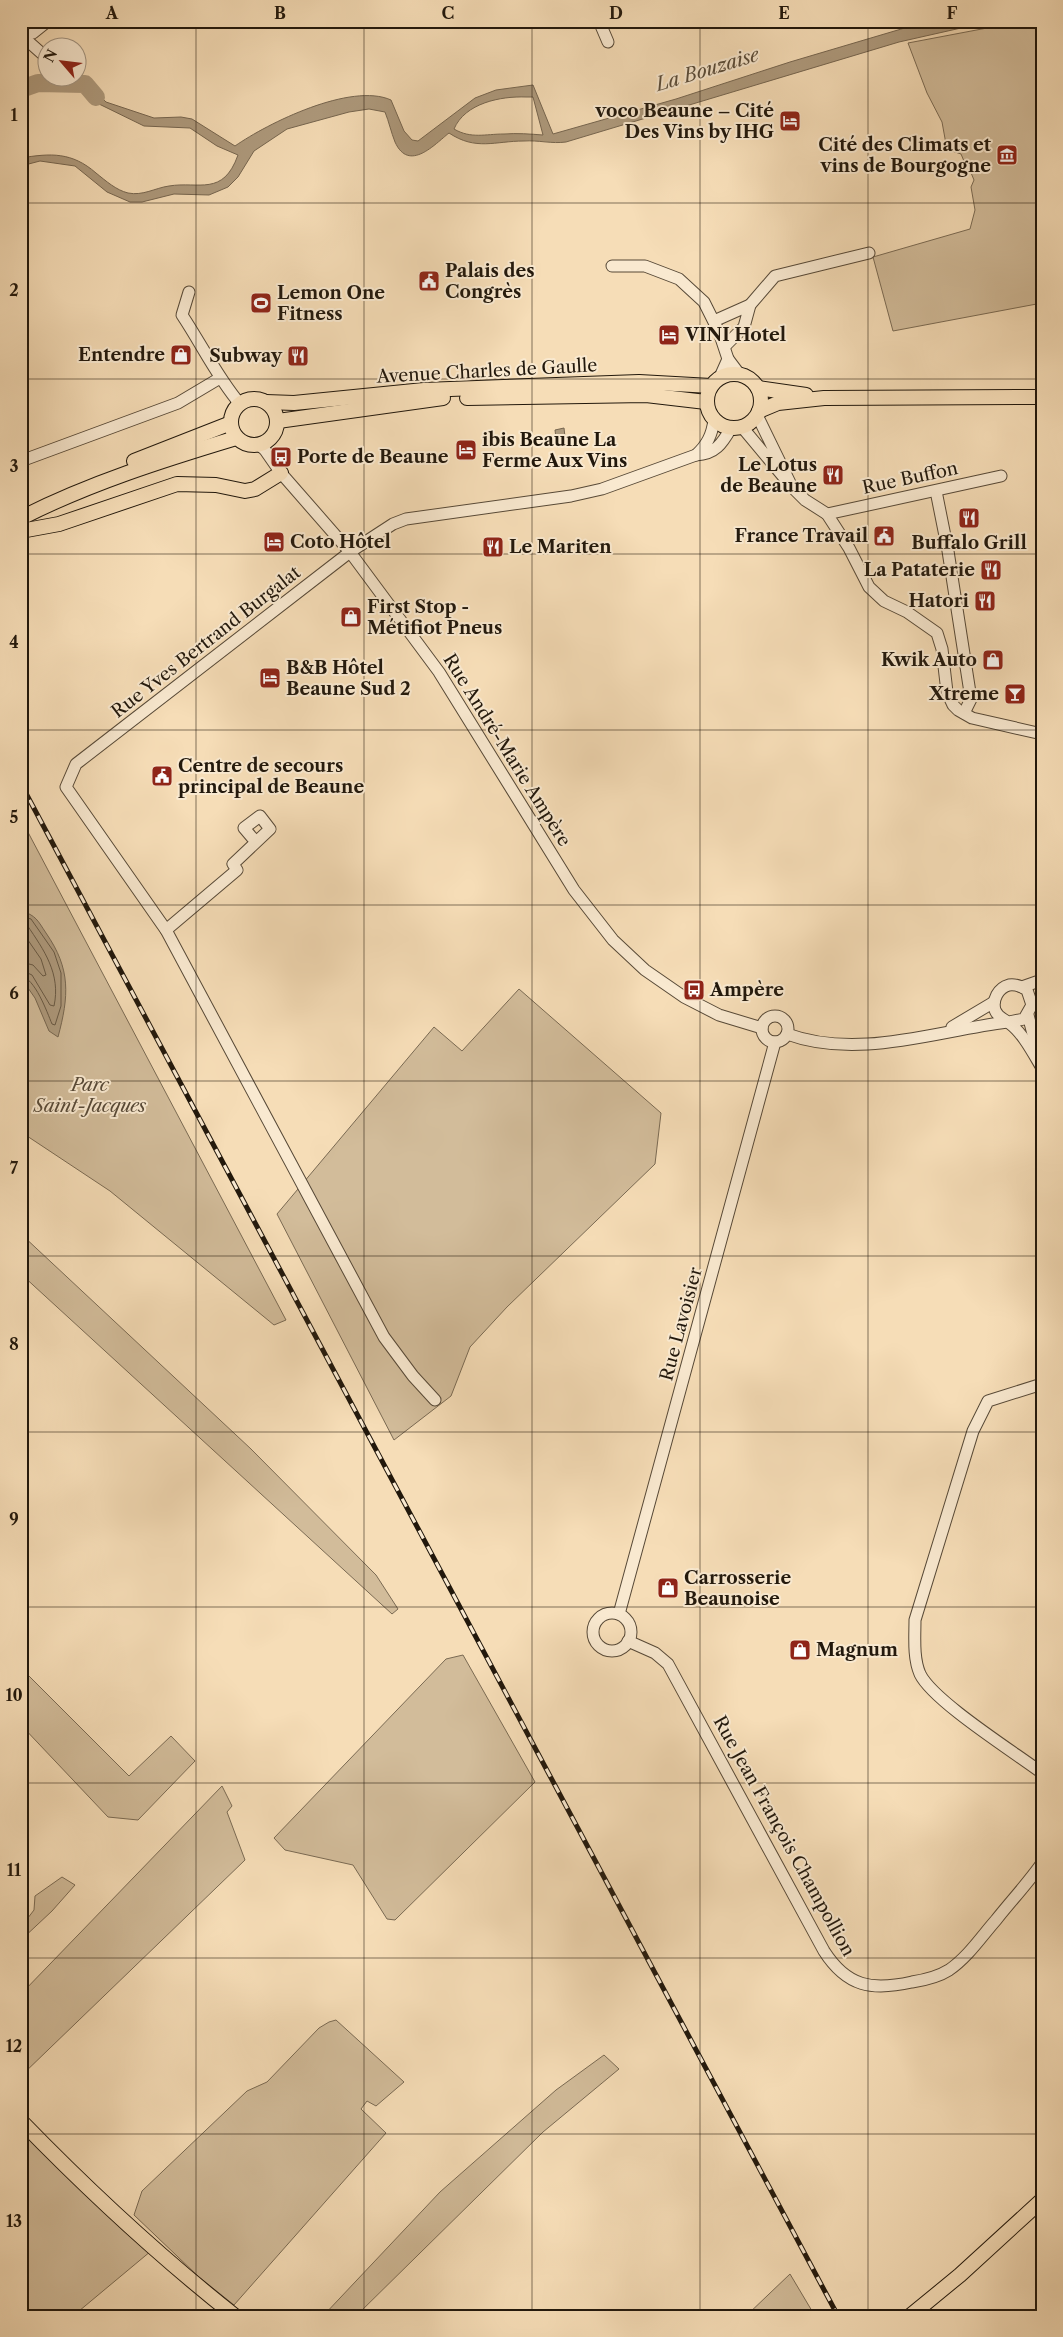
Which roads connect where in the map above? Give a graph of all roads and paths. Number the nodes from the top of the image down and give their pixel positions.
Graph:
1 (48, 21) edge
2 (599, 21) edge
3 (34, 33) dead end
4 (21, 35) edge
5 (608, 42) dead end
6 (38, 50) edge
7 (870, 253) dead end
8 (612, 266) dead end
9 (189, 292) dead end
10 (750, 305) junction
11 (717, 327) junction
12 (725, 346) junction
13 (728, 360) junction
14 (740, 374) junction
15 (220, 378) junction
16 (715, 382) junction
17 (1042, 387) edge
18 (758, 388) junction
19 (1011, 395) junction
20 (1042, 397) edge
21 (824, 398) junction
22 (266, 402) junction
23 (706, 402) junction
24 (240, 404) junction
25 (758, 413) junction
26 (714, 420) junction
27 (278, 421) junction
28 (231, 422) junction
29 (736, 428) junction
30 (236, 438) junction
31 (259, 446) junction
32 (696, 455) junction
33 (21, 461) edge
34 (281, 473) junction
35 (1001, 476) dead end
36 (792, 486) junction
37 (936, 490) junction
38 (21, 513) edge
39 (827, 514) junction
40 (21, 518) edge
41 (21, 531) edge
42 (350, 552) junction
43 (964, 714) junction
44 (1042, 734) edge
45 (255, 841) dead end
46 (166, 930) junction
47 (1042, 980) edge
48 (1022, 987) junction
49 (1042, 996) edge
50 (994, 1002) junction
51 (1030, 1010) junction
52 (1008, 1022) junction
53 (762, 1028) junction
54 (942, 1032) junction
55 (787, 1034) junction
56 (774, 1042) junction
57 (1042, 1050) edge
58 (1042, 1068) edge
59 (1042, 1384) edge
60 (434, 1400) dead end
61 (619, 1614) junction
62 (628, 1641) junction
63 (1042, 1773) edge
64 (1042, 1863) edge
65 (21, 2121) edge
66 (1042, 2200) edge
67 (235, 2316) edge
68 (910, 2316) edge

1 - 3 street
2 - 5 street
4 - 6 street
7 - 10 street
8 - 11 street
9 - 15 street
10 - 11 street
10 - 12 street
11 - 12 street
12 - 13 street
13 - 14 street
13 - 16 street
14 - 16 main road, Avenue Charles de Gaulle
14 - 18 main road
15 - 24 street
15 - 33 street
16 - 22 main road, Avenue Charles de Gaulle
16 - 23 main road
17 - 19 main road
18 - 21 main road
18 - 25 main road
19 - 20 main road
19 - 21 main road
21 - 25 main road
22 - 24 main road, Avenue Charles de Gaulle
22 - 27 main road
23 - 26 main road
23 - 27 main road, Avenue Charles de Gaulle
24 - 28 main road
25 - 29 main road
25 - 36 street
26 - 29 main road
26 - 32 street
27 - 31 main road
28 - 30 main road
28 - 38 main road
29 - 32 street, Rue Yves Bertrand Burgalat
29 - 36 street
30 - 31 main road
30 - 40 main road
31 - 34 street, Rue André-Marie Ampère
32 - 42 street, Rue Yves Bertrand Burgalat
34 - 41 main road
34 - 42 street, Rue André-Marie Ampère
35 - 37 street, Rue Buffon
36 - 39 street
37 - 39 street, Rue Buffon
37 - 43 street
39 - 43 street
42 - 46 street, Rue Yves Bertrand Burgalat
42 - 53 street, Rue André-Marie Ampère
43 - 44 street
45 - 46 street
46 - 60 street
47 - 48 street
48 - 50 street
48 - 51 street
49 - 51 street
50 - 52 street
50 - 54 street
51 - 52 street
51 - 57 street
52 - 54 street
52 - 58 street
53 - 55 street
53 - 56 street
54 - 55 street
55 - 56 street
56 - 61 street, Rue Lavoisier
59 - 63 street
61 - 62 street
61 - 62 street
62 - 64 street, Rue Jean François Champollion
65 - 67 main road
66 - 68 main road

